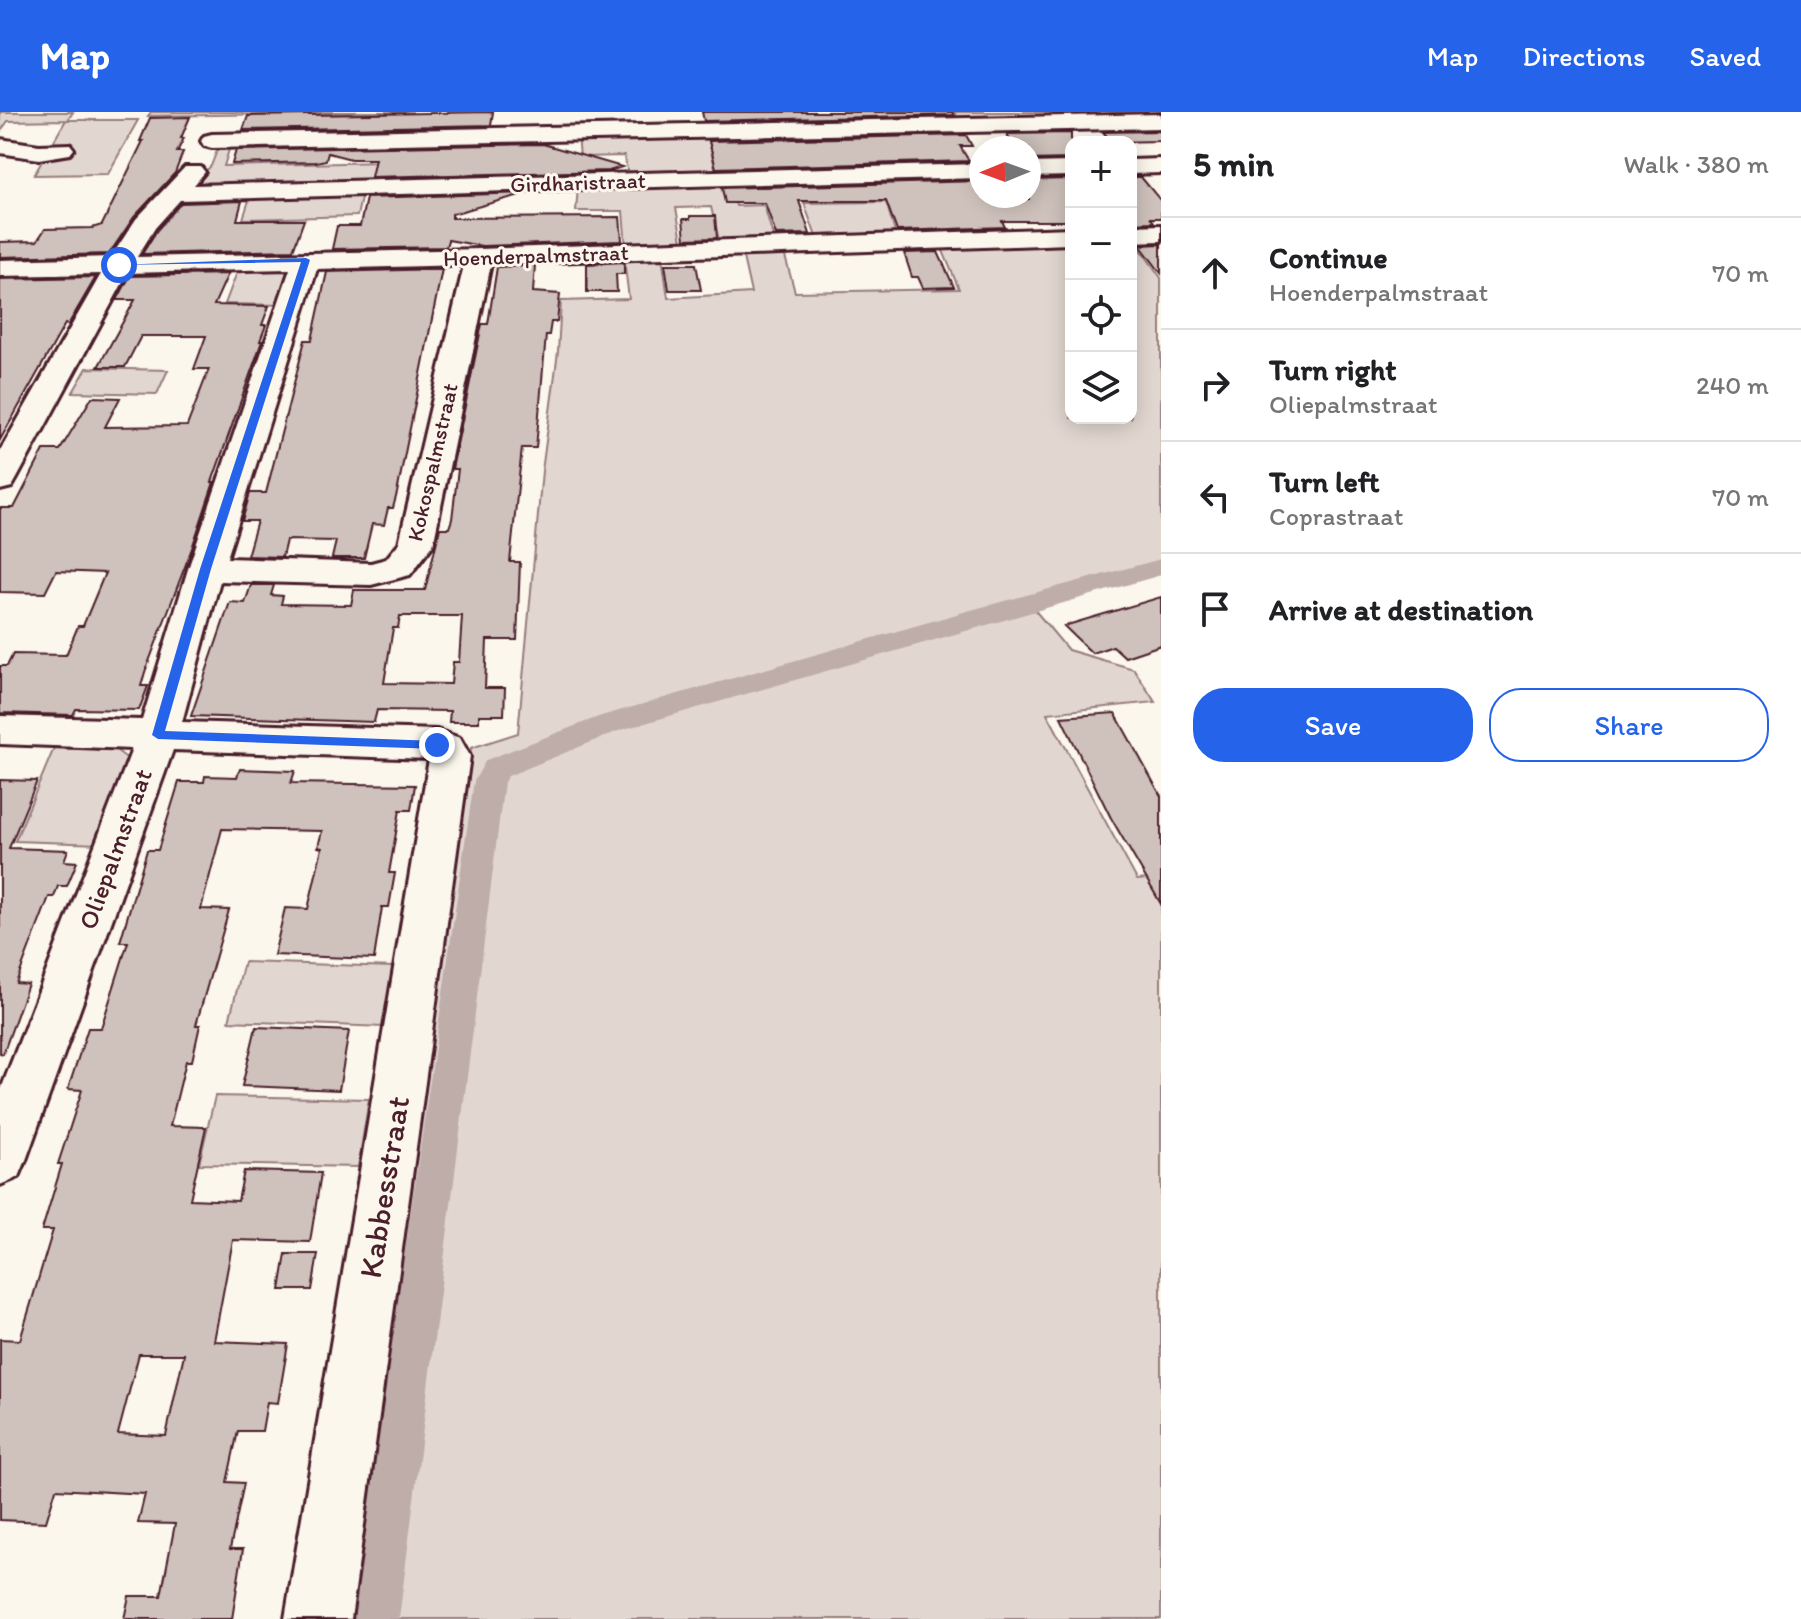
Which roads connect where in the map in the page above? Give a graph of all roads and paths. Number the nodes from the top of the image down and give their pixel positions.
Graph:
1 (1161, 121) edge
2 (0, 146) edge
3 (62, 149) dead end
4 (1161, 166) edge
5 (1137, 167) edge
6 (1065, 169) edge
7 (1041, 170) edge
8 (969, 171) edge
9 (175, 193) junction
10 (1161, 233) edge
11 (1137, 234) edge
12 (1065, 236) edge
13 (479, 257) junction
14 (306, 260) junction
15 (119, 265) junction
16 (0, 268) edge
17 (5, 465) edge
18 (206, 569) junction
19 (0, 730) edge
20 (158, 735) junction
21 (0, 1160) edge
22 (318, 1619) edge

1 - 9 street
2 - 3 street
4 - 5 street
6 - 7 street
8 - 9 street, Girdharistraat
9 - 15 street
10 - 11 street
12 - 13 street, Hoenderpalmstraat
13 - 14 street, Hoenderpalmstraat
13 - 18 street, Kokospalmstraat
14 - 15 street, Hoenderpalmstraat
14 - 18 street, Oliepalmstraat
15 - 16 street, Hoenderpalmstraat
15 - 17 street
18 - 20 street, Oliepalmstraat
19 - 20 street
20 - 21 street, Oliepalmstraat
20 - 22 street, Kabbesstraat

